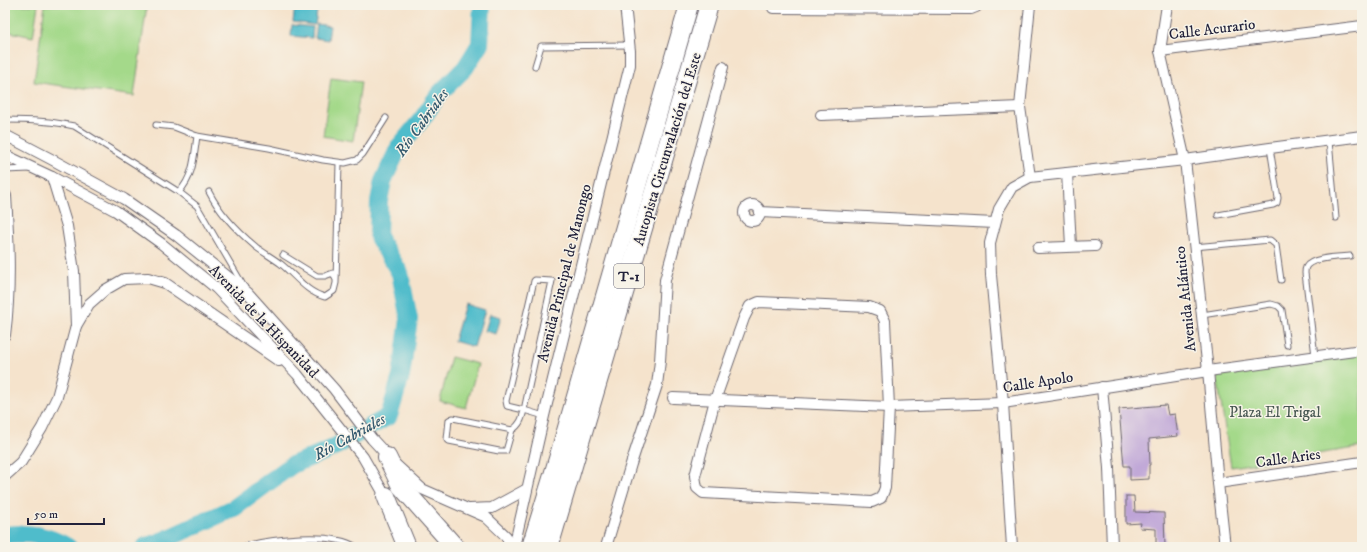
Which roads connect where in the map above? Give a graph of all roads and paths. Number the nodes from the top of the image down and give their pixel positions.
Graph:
1 (625, 5) edge
2 (689, 5) edge
3 (709, 5) edge
4 (976, 5) edge
5 (1030, 5) edge
6 (1166, 5) edge
7 (864, 6) edge
8 (773, 8) dead end
9 (1362, 26) edge
10 (630, 45) junction
11 (1160, 51) junction
12 (535, 66) dead end
13 (723, 67) dead end
14 (1020, 107) junction
15 (821, 115) dead end
16 (386, 118) dead end
17 (5, 120) edge
18 (156, 125) dead end
19 (5, 135) edge
20 (197, 136) junction
21 (1362, 136) edge
22 (1329, 141) junction
23 (1270, 148) junction
24 (5, 155) edge
25 (1185, 160) junction
26 (339, 163) junction
27 (34, 169) junction
28 (5, 170) edge
29 (1067, 173) junction
30 (52, 177) junction
31 (1030, 177) junction
32 (179, 192) junction
33 (209, 192) dead end
34 (5, 194) edge
35 (760, 212) dead end
36 (1218, 215) dead end
37 (1336, 218) dead end
38 (995, 223) junction
39 (1071, 246) junction
40 (1095, 246) dead end
41 (1194, 247) junction
42 (1038, 248) dead end
43 (282, 255) dead end
44 (1350, 256) dead end
45 (1362, 260) edge
46 (1362, 270) edge
47 (1281, 280) dead end
48 (336, 283) junction
49 (248, 293) junction
50 (1202, 315) junction
51 (76, 326) junction
52 (5, 334) edge
53 (1287, 345) dead end
54 (1362, 350) edge
55 (1315, 356) junction
56 (1208, 371) junction
57 (297, 374) junction
58 (1102, 387) junction
59 (672, 398) dead end
60 (715, 400) junction
61 (1003, 403) junction
62 (889, 408) junction
63 (524, 410) junction
64 (544, 416) junction
65 (512, 430) junction
66 (387, 457) junction
67 (1362, 462) edge
68 (5, 476) edge
69 (1218, 483) junction
70 (527, 489) junction
71 (386, 496) junction
72 (467, 509) junction
73 (242, 547) edge
74 (356, 547) edge
75 (406, 547) edge
76 (416, 547) edge
77 (455, 547) edge
78 (511, 547) edge
79 (514, 547) edge
80 (531, 547) edge
81 (549, 547) edge
82 (606, 547) edge
83 (1012, 547) edge
84 (1112, 547) edge
85 (1225, 547) edge

1 - 10 street, Avenida Principal de Manongo
2 - 80 highway, Autopista Circunvalación del Este / T-1
3 - 81 highway, Autopista Circunvalación del Este / T-1
4 - 7 street
5 - 14 street
6 - 11 street
7 - 8 street
9 - 11 street, Calle Acurario
10 - 12 lane
10 - 64 street, Avenida Principal de Manongo
11 - 25 street, Avenida Atlántico
13 - 82 street
14 - 15 street
14 - 31 street
16 - 26 lane
17 - 32 lane
18 - 20 lane
19 - 49 street, Avenida de la Hispanidad
20 - 26 lane
20 - 32 lane
21 - 22 street
22 - 23 street
22 - 37 lane
23 - 25 street
23 - 36 lane
24 - 27 street, Avenida de la Hispanidad
25 - 29 street
25 - 41 street, Avenida Atlántico
26 - 48 lane
27 - 28 lane
27 - 30 street, Avenida de la Hispanidad
29 - 31 street
29 - 39 street
30 - 51 street
30 - 57 street, Avenida de la Hispanidad
31 - 38 street
32 - 49 lane
33 - 48 lane
34 - 52 street
35 - 38 street
38 - 61 street
39 - 40 street
39 - 42 street
41 - 47 lane
41 - 50 street, Avenida Atlántico
43 - 48 lane
44 - 55 lane
45 - 46 lane
49 - 66 street, Avenida de la Hispanidad
50 - 53 lane
50 - 56 street, Avenida Atlántico
51 - 57 street
51 - 68 street
54 - 55 street, Calle Apolo
55 - 56 street, Calle Apolo
56 - 58 street, Calle Apolo
56 - 69 street, Avenida Atlántico
57 - 71 street, Avenida de la Hispanidad
58 - 61 street, Calle Apolo
58 - 84 street
59 - 60 street, Calle Apolo
60 - 62 street, Calle Apolo
60 - 62 street
60 - 62 street
61 - 62 street, Calle Apolo
61 - 83 street
63 - 63 lane
63 - 64 lane
63 - 65 lane
64 - 70 street, Avenida Principal de Manongo
65 - 65 lane
66 - 72 street, Avenida de la Hispanidad
66 - 77 highway
67 - 69 street, Calle Aries
69 - 85 street, Avenida Atlántico
70 - 72 street
70 - 79 street, Avenida Principal de Manongo
71 - 75 highway
71 - 76 street, Avenida de la Hispanidad
72 - 78 street, Avenida de la Hispanidad
73 - 74 lane

